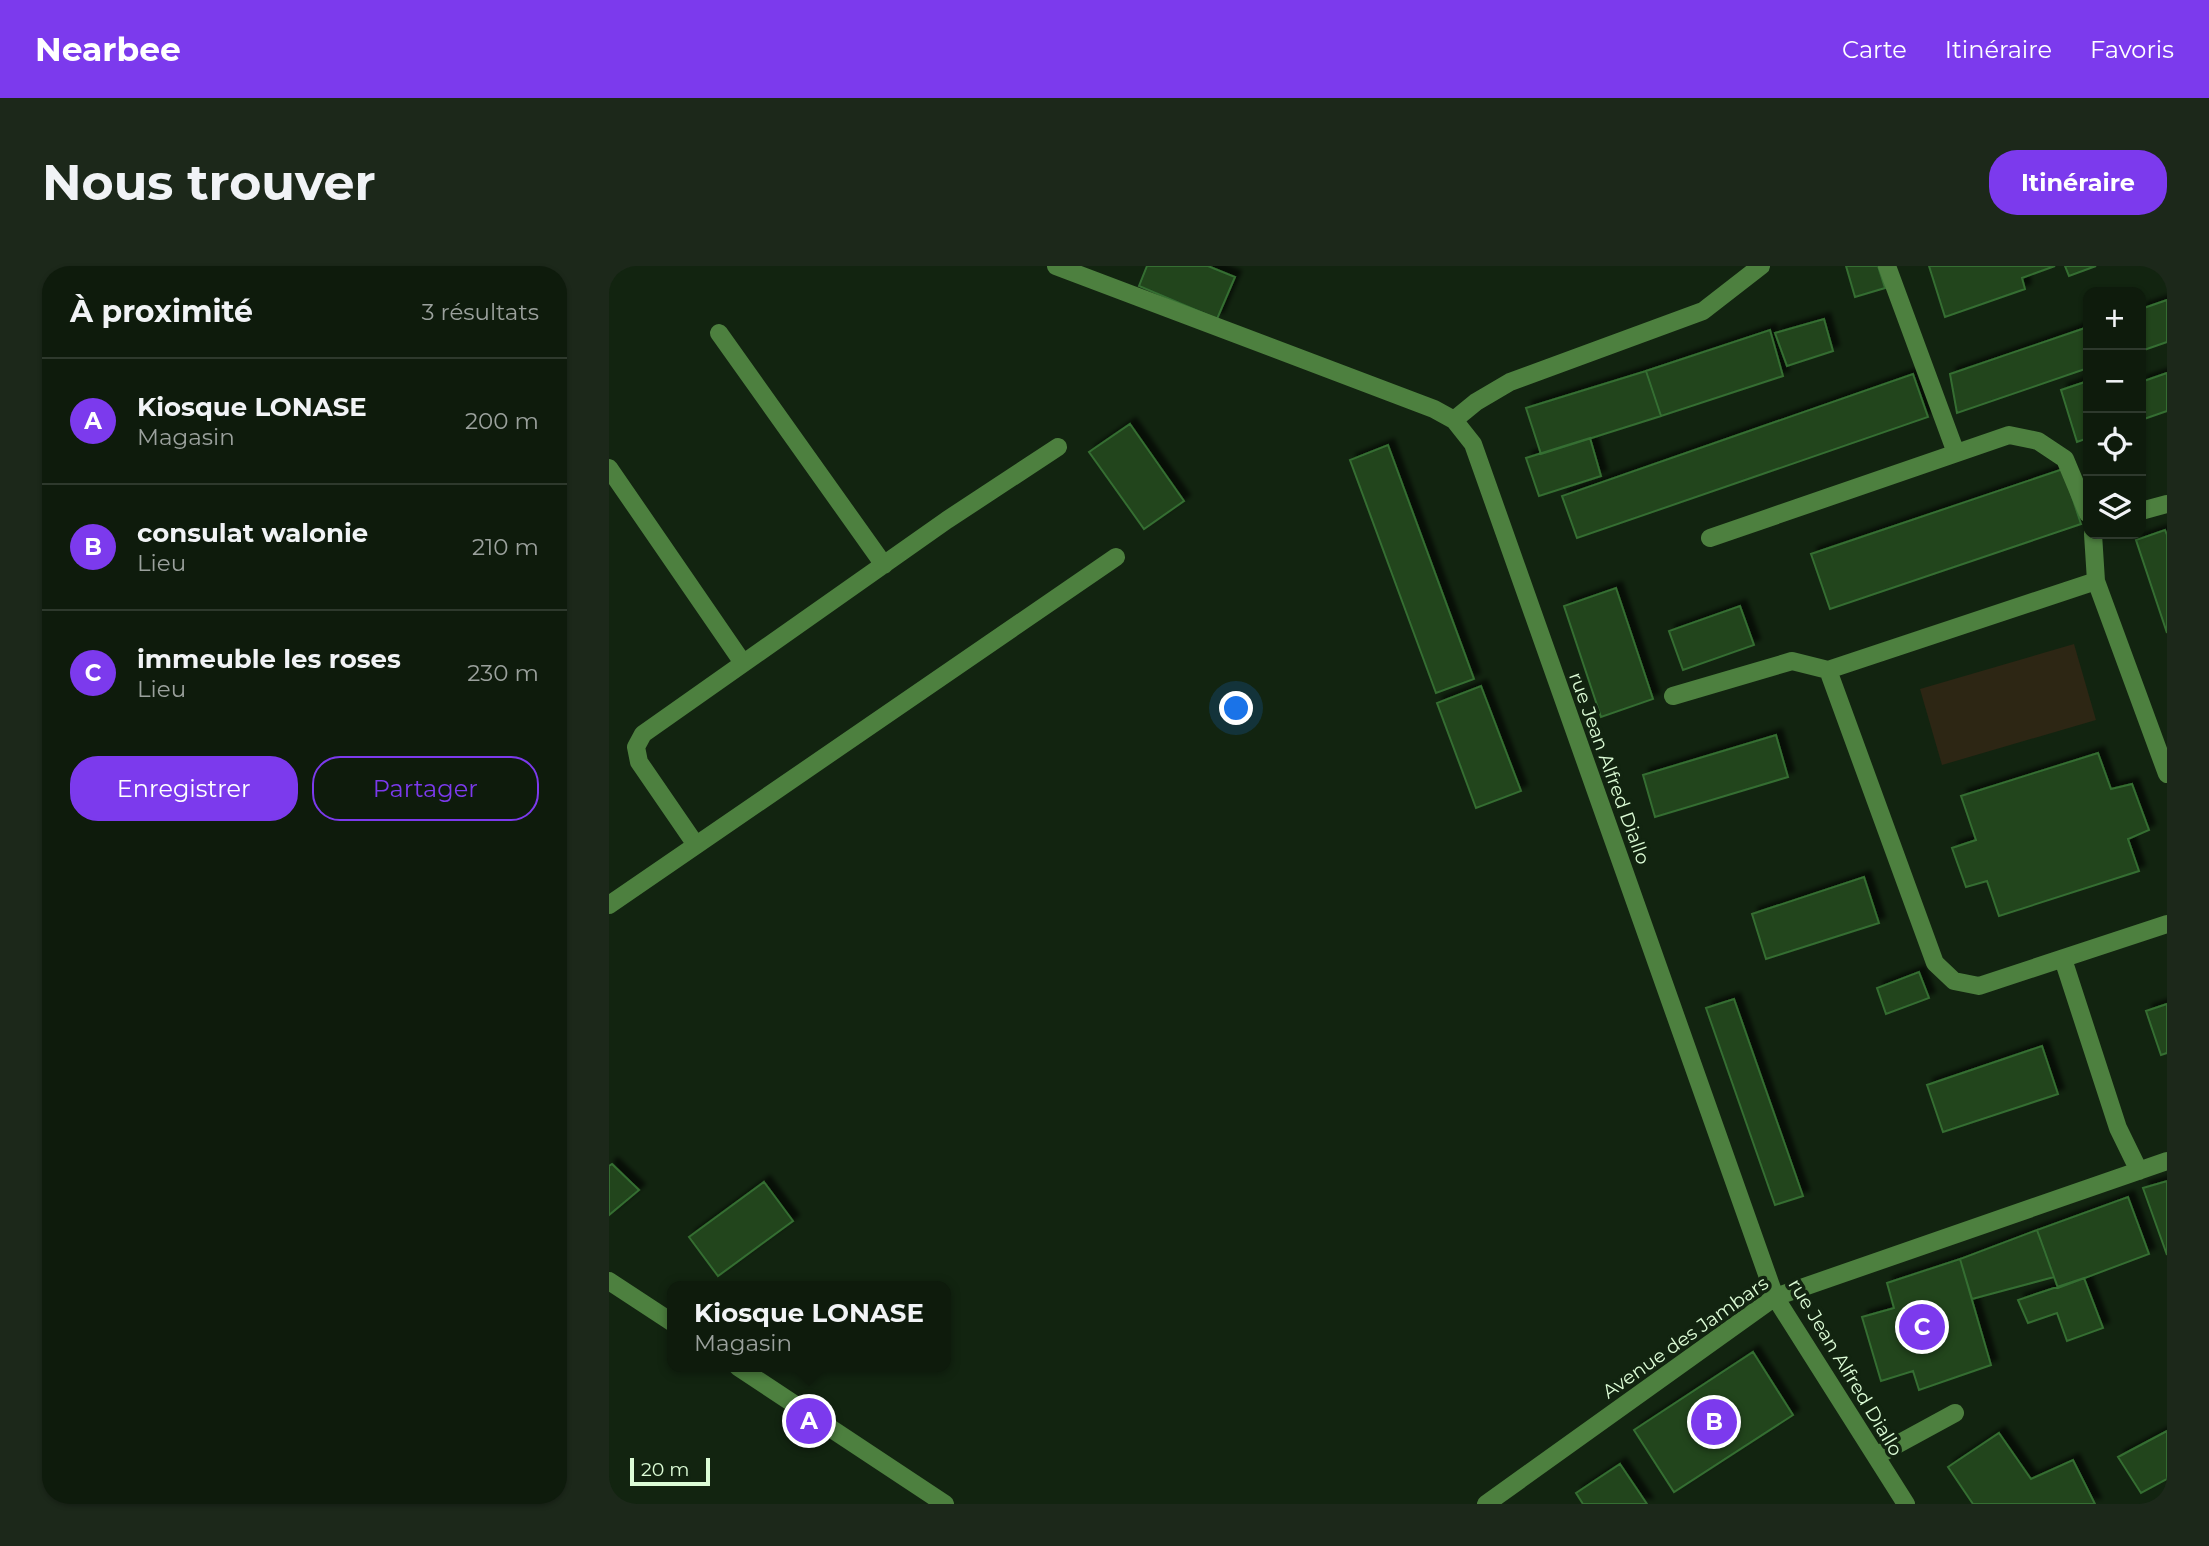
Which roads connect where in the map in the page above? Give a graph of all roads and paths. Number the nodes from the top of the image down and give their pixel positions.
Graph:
1 (1761, 266) edge
2 (1887, 266) edge
3 (1061, 267) edge
4 (719, 333) dead end
5 (1454, 420) junction
6 (1058, 447) dead end
7 (1956, 453) junction
8 (609, 468) edge
9 (2083, 503) edge
10 (2167, 504) edge
11 (2146, 510) edge
12 (1710, 538) dead end
13 (2093, 539) edge
14 (1116, 557) dead end
15 (884, 565) junction
16 (2097, 581) junction
17 (743, 663) junction
18 (1828, 670) junction
19 (1673, 696) dead end
20 (2167, 774) edge
21 (696, 845) junction
22 (609, 905) edge
23 (2167, 924) edge
24 (2063, 958) junction
25 (2167, 1161) edge
26 (2139, 1171) junction
27 (609, 1281) edge
28 (1775, 1297) junction
29 (667, 1319) edge
30 (746, 1372) edge
31 (1955, 1413) dead end
32 (1875, 1456) junction
33 (945, 1504) edge
34 (1486, 1504) edge
35 (1906, 1504) edge

1 - 5 street
2 - 7 street
3 - 5 street, rue Jean Alfred Diallo
4 - 15 street
5 - 28 street, rue Jean Alfred Diallo
6 - 15 street
7 - 9 street
7 - 12 street
8 - 17 street
10 - 11 street
13 - 16 street
14 - 21 street
15 - 17 street
16 - 18 street
16 - 20 street
17 - 21 street
18 - 19 street
18 - 24 street
21 - 22 street
23 - 24 street
24 - 26 street
25 - 26 street, Avenue des Jambars
26 - 28 street, Avenue des Jambars
27 - 29 street
28 - 32 street, rue Jean Alfred Diallo
28 - 34 street, Avenue des Jambars
30 - 33 street
31 - 32 street
32 - 35 street, rue Jean Alfred Diallo

